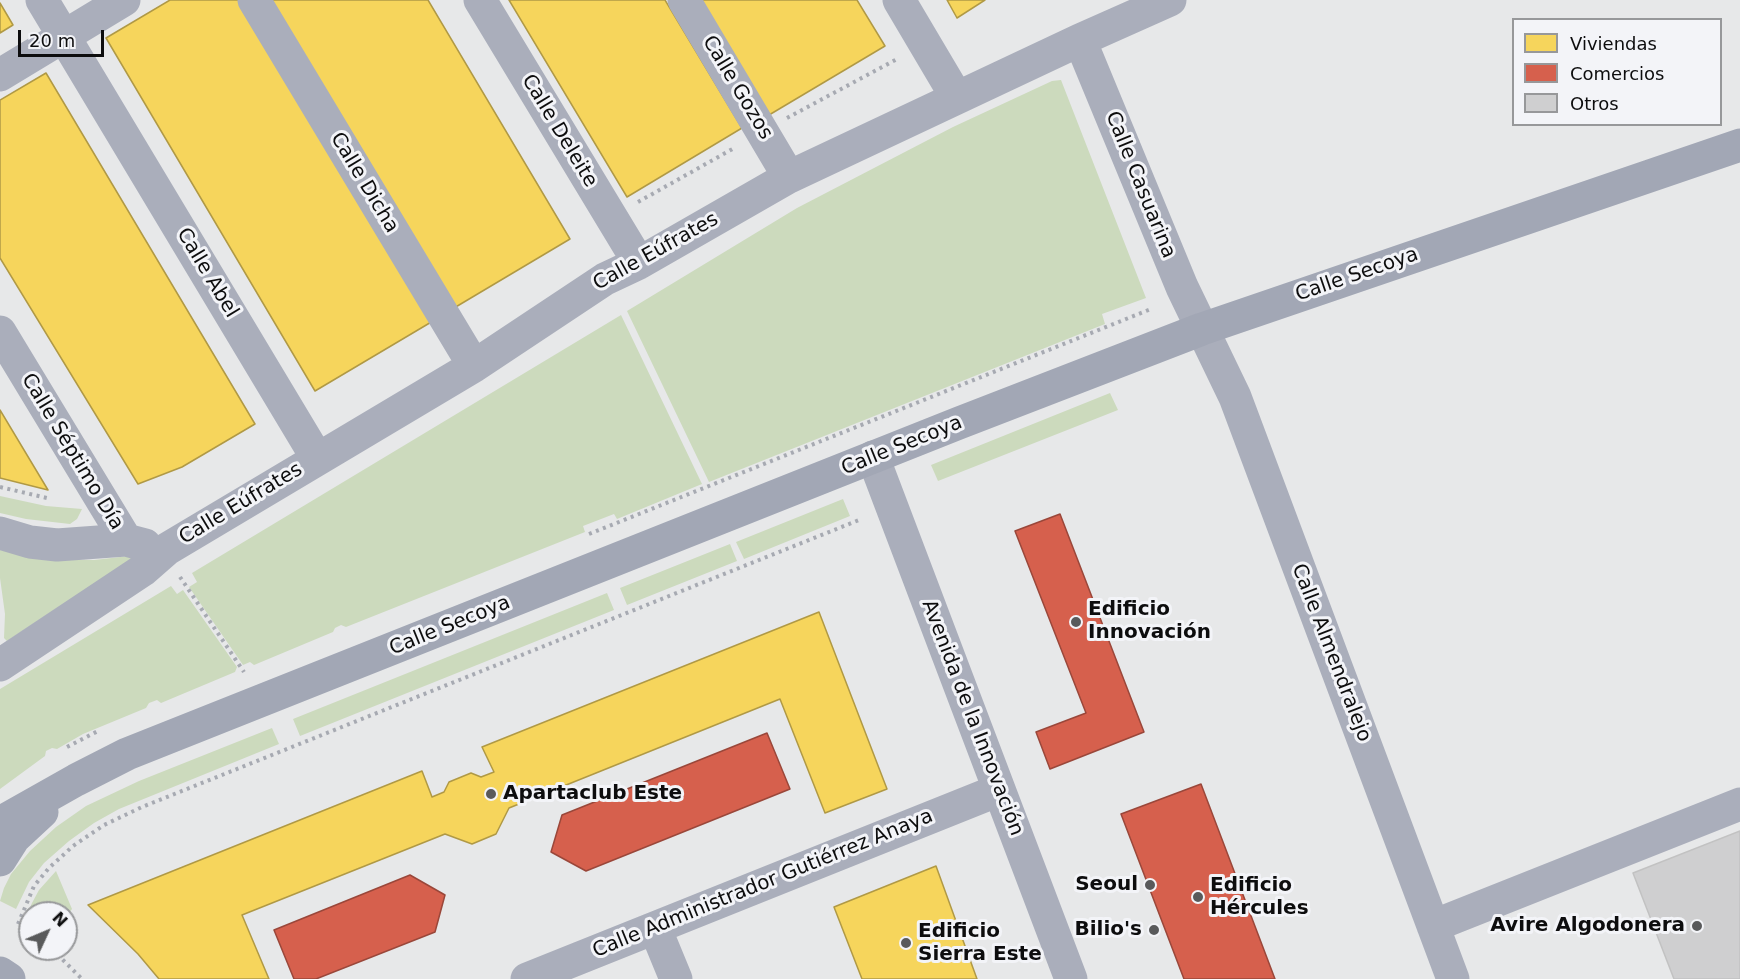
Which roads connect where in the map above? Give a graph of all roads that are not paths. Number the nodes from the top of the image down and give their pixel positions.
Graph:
1 (42, 0) edge
2 (124, 0) edge
3 (254, 0) edge
4 (480, 0) edge
5 (684, 0) edge
6 (899, 0) edge
7 (1170, 0) edge
8 (1127, 8) edge
9 (64, 36) junction
10 (1080, 40) junction
11 (0, 75) edge
12 (957, 99) junction
13 (1740, 145) edge
14 (789, 177) junction
15 (639, 263) junction
16 (1202, 329) junction
17 (0, 332) edge
18 (474, 366) junction
19 (873, 457) junction
20 (317, 458) junction
21 (0, 533) edge
22 (126, 540) junction
23 (167, 549) junction
24 (0, 665) edge
25 (76, 780) junction
26 (999, 790) junction
27 (1740, 804) edge
28 (0, 823) edge
29 (0, 860) edge
30 (1433, 926) junction
31 (655, 928) junction
32 (0, 973) edge
33 (9, 979) edge
34 (527, 979) edge
35 (676, 979) edge
36 (1071, 979) edge
37 (1453, 979) edge

1 - 9 street, Calle Abel
2 - 9 street
3 - 18 street, Calle Dicha
4 - 15 street, Calle Deleite
5 - 14 street, Calle Gozos
6 - 12 street
7 - 8 street, Calle Eúfrates
8 - 10 street, Calle Eúfrates
9 - 11 street
9 - 20 street, Calle Abel
10 - 12 street, Calle Eúfrates
10 - 16 street, Calle Casuarina
12 - 14 street, Calle Eúfrates
13 - 16 main road, Calle Secoya
14 - 15 street, Calle Eúfrates
15 - 18 street, Calle Eúfrates
16 - 19 main road, Calle Secoya
16 - 30 street, Calle Almendralejo
17 - 22 street, Calle Séptimo Día
18 - 20 street, Calle Eúfrates
19 - 25 main road, Calle Secoya
19 - 26 street, Avenida de la Innovación
20 - 23 street, Calle Eúfrates
21 - 22 street
22 - 23 street
23 - 24 street, Calle Eúfrates
25 - 28 main road
25 - 29 main road
26 - 31 street, Calle Administrador Gutiérrez Anaya
26 - 36 street, Avenida de la Innovación
27 - 30 street
30 - 37 street, Calle Almendralejo
31 - 34 street, Calle Administrador Gutiérrez Anaya
31 - 35 street
32 - 33 main road

